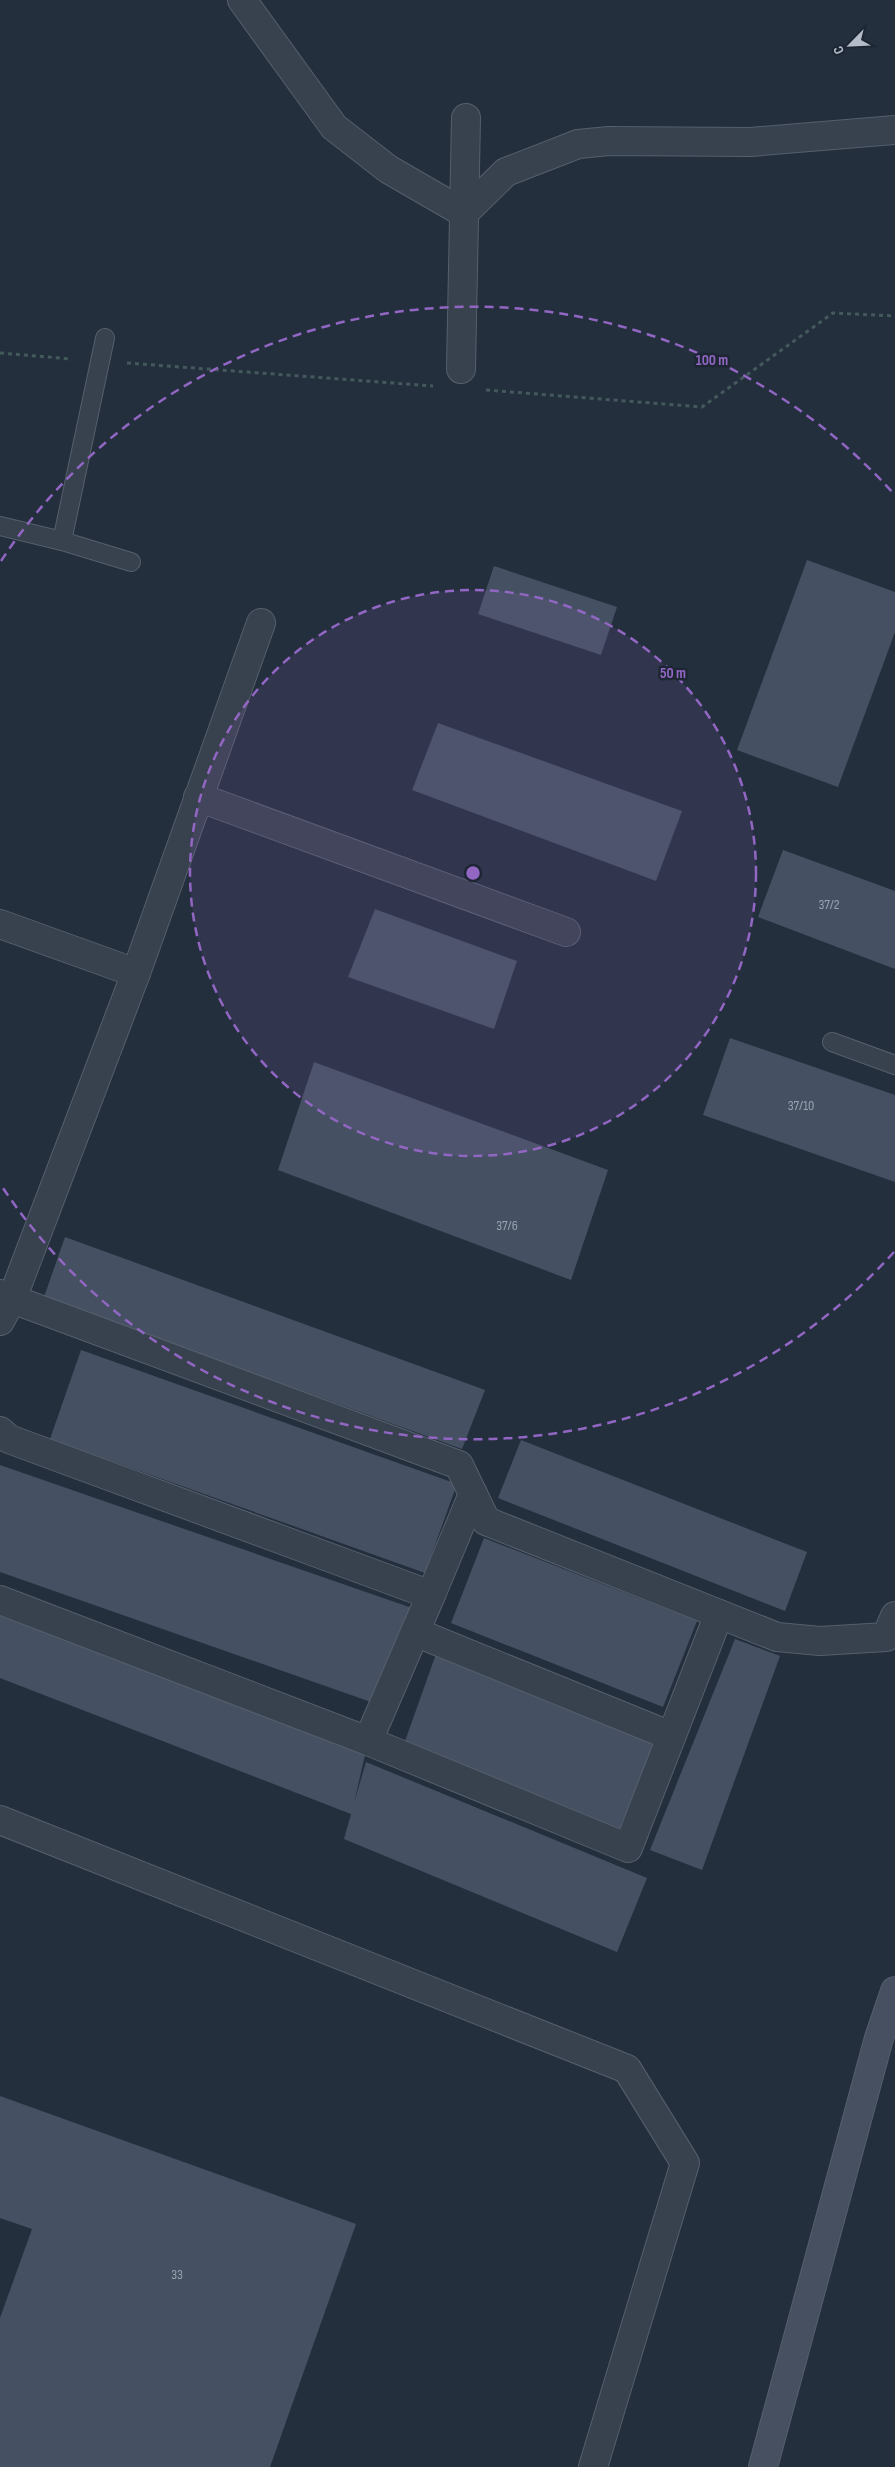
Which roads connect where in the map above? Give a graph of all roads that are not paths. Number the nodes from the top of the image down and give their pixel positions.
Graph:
1 (242, 0) edge
2 (466, 118) dead end
3 (895, 130) edge
4 (464, 212) junction
5 (104, 338) dead end
6 (460, 369) dead end
7 (0, 526) edge
8 (62, 541) junction
9 (131, 562) dead end
10 (261, 623) dead end
11 (198, 797) junction
12 (0, 924) edge
13 (566, 932) dead end
14 (136, 973) junction
15 (832, 1042) dead end
16 (895, 1066) edge
17 (4, 1305) edge
18 (0, 1431) edge
19 (473, 1494) junction
20 (431, 1595) junction
21 (0, 1600) edge
22 (719, 1614) junction
23 (895, 1616) edge
24 (415, 1632) junction
25 (671, 1736) junction
26 (368, 1741) junction
27 (0, 1820) edge
28 (895, 1991) edge
29 (593, 2467) edge
30 (763, 2467) edge

1 - 4 street
2 - 4 street
3 - 4 street
4 - 6 street
5 - 8 lane
7 - 8 lane
8 - 9 lane
10 - 11 street
11 - 13 street
11 - 14 street
12 - 14 street
14 - 17 street
15 - 16 lane
17 - 19 street
18 - 20 street
19 - 20 street
19 - 22 street
20 - 24 street
21 - 26 street
22 - 23 street
22 - 25 street
24 - 25 street
24 - 26 street
25 - 26 street
27 - 29 street
28 - 30 main road

